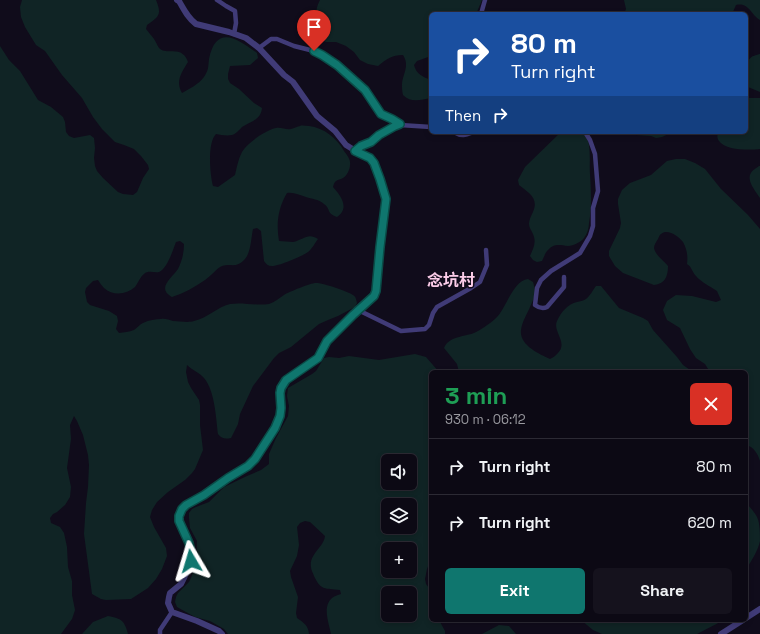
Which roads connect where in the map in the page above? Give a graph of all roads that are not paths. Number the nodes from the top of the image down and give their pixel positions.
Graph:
1 (177, 0) edge
2 (217, 0) edge
3 (485, 0) edge
4 (482, 12) edge
5 (234, 34) junction
6 (259, 48) junction
7 (400, 124) junction
8 (429, 128) edge
9 (457, 134) edge
10 (469, 134) edge
11 (586, 134) edge
12 (355, 151) junction
13 (486, 250) dead end
14 (564, 277) dead end
15 (358, 310) junction
16 (760, 609) edge
17 (172, 612) junction
18 (748, 617) edge
19 (740, 622) edge
20 (160, 634) edge
21 (222, 634) edge
22 (721, 634) edge

1 - 5 street
2 - 5 street
3 - 4 street
5 - 6 street
6 - 7 street
6 - 12 street
7 - 8 street
7 - 12 street
9 - 10 street
11 - 14 street
12 - 15 street
13 - 15 street
15 - 17 street
16 - 18 street
17 - 20 street
17 - 21 street
19 - 22 street

